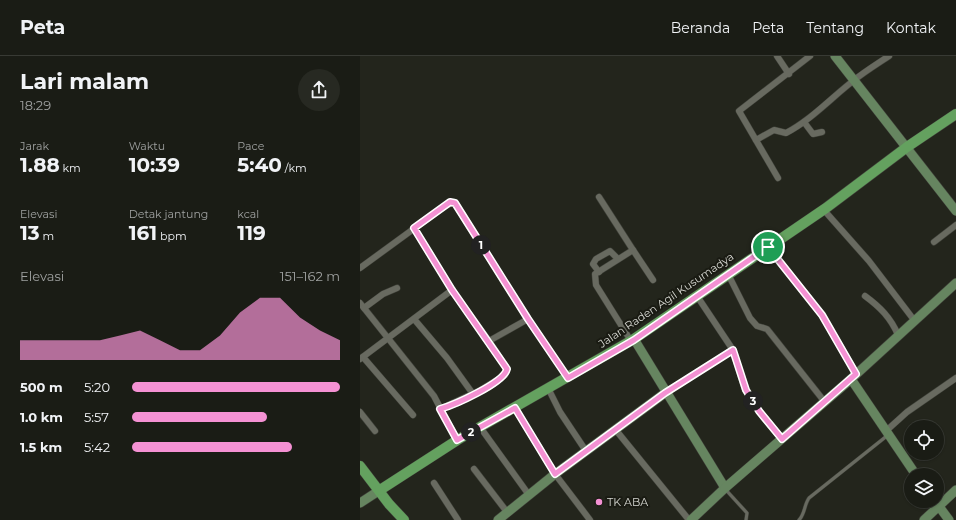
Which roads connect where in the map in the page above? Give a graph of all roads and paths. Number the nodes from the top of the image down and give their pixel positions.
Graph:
1 (777, 56) edge
2 (810, 56) edge
3 (835, 56) edge
4 (889, 56) edge
5 (789, 74) junction
6 (853, 80) junction
7 (955, 116) edge
8 (804, 122) junction
9 (822, 132) dead end
10 (756, 140) junction
11 (907, 147) junction
12 (778, 178) dead end
13 (599, 197) dead end
14 (824, 209) junction
15 (956, 211) edge
16 (956, 225) edge
17 (414, 228) junction
18 (934, 242) dead end
19 (768, 247) junction
20 (633, 250) junction
21 (618, 259) junction
22 (360, 268) edge
23 (599, 272) junction
24 (728, 274) junction
25 (653, 280) dead end
26 (956, 283) edge
27 (397, 288) dead end
28 (452, 290) junction
29 (697, 296) junction
30 (865, 296) dead end
31 (362, 305) edge
32 (414, 319) junction
33 (528, 319) junction
34 (914, 320) junction
35 (898, 335) junction
36 (388, 337) junction
37 (632, 340) junction
38 (489, 341) junction
39 (733, 350) junction
40 (361, 358) edge
41 (853, 377) junction
42 (568, 378) junction
43 (956, 378) edge
44 (548, 388) junction
45 (665, 393) junction
46 (473, 394) junction
47 (824, 401) junction
48 (515, 408) junction
49 (440, 409) junction
50 (360, 412) edge
51 (413, 416) dead end
52 (480, 427) junction
53 (615, 430) junction
54 (375, 431) dead end
55 (887, 433) junction
56 (782, 439) junction
57 (457, 440) junction
58 (586, 451) junction
59 (360, 466) edge
60 (911, 468) edge
61 (474, 469) dead end
62 (555, 474) junction
63 (434, 483) dead end
64 (725, 488) junction
65 (380, 490) junction
66 (956, 490) edge
67 (529, 495) junction
68 (944, 499) edge
69 (360, 504) edge
70 (934, 508) edge
71 (940, 508) edge
72 (507, 512) junction
73 (404, 520) edge
74 (458, 520) edge
75 (498, 520) edge
76 (590, 520) edge
77 (690, 520) edge
78 (746, 520) edge
79 (799, 520) edge
80 (924, 520) edge
81 (949, 520) edge

1 - 5 street
2 - 5 street
3 - 6 main road
4 - 6 street
5 - 10 street
6 - 8 street
6 - 11 main road
7 - 11 main road, Jalan Raden Agil Kusumadya
8 - 9 street
8 - 10 street
10 - 12 street
11 - 14 main road, Jalan Raden Agil Kusumadya
11 - 15 main road
13 - 20 street
14 - 19 main road, Jalan Raden Agil Kusumadya
14 - 34 street
16 - 18 street
17 - 22 street
17 - 28 street
17 - 33 street
19 - 24 main road, Jalan Raden Agil Kusumadya
19 - 41 street
20 - 21 street
20 - 25 street
21 - 23 street
21 - 23 street
23 - 37 street
24 - 29 main road, Jalan Raden Agil Kusumadya
24 - 47 street
26 - 34 main road
27 - 31 street
28 - 32 street
28 - 38 street
29 - 37 main road, Jalan Raden Agil Kusumadya
29 - 39 street
30 - 35 street
31 - 36 street
32 - 36 street
32 - 46 street
33 - 38 street
33 - 42 street
34 - 35 main road
35 - 41 main road
36 - 40 street
36 - 49 street
37 - 42 main road, Jalan Raden Agil Kusumadya
37 - 45 main road
38 - 46 street
39 - 45 street
39 - 56 street
40 - 51 street
41 - 47 main road
41 - 55 main road
42 - 44 main road, Jalan Raden Agil Kusumadya
43 - 55 street
44 - 48 main road, Jalan Raden Agil Kusumadya
44 - 58 street
45 - 53 main road
45 - 64 main road
46 - 49 street
47 - 56 main road
48 - 52 main road, Jalan Raden Agil Kusumadya
48 - 62 street
49 - 57 street
50 - 54 street
52 - 57 main road, Jalan Raden Agil Kusumadya
52 - 67 street
53 - 58 main road
53 - 77 street
55 - 60 main road
55 - 79 lane
56 - 64 main road
57 - 65 main road, Jalan Raden Agil Kusumadya
58 - 62 main road
59 - 65 main road
61 - 72 street
62 - 67 main road
62 - 76 street
63 - 74 street
64 - 77 main road
64 - 78 lane
65 - 69 main road
65 - 73 main road
66 - 68 main road
67 - 72 main road
70 - 80 main road
71 - 81 main road
72 - 75 main road

